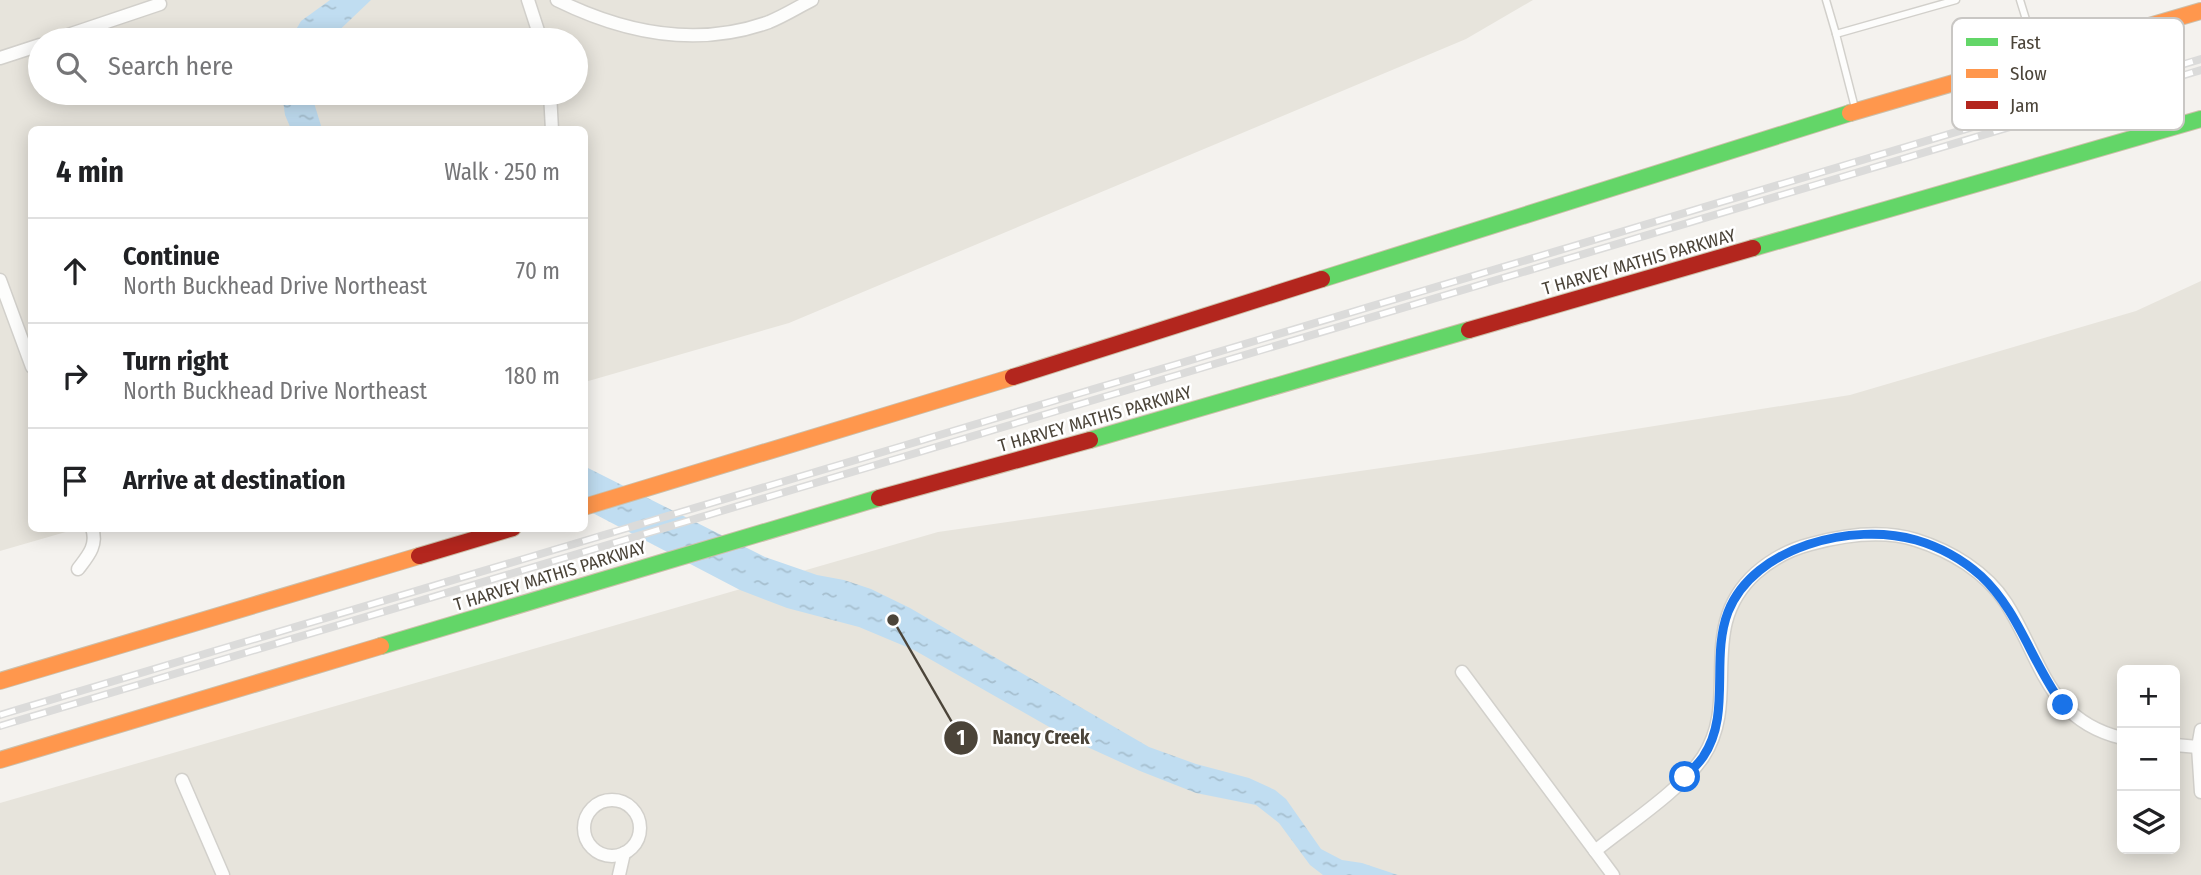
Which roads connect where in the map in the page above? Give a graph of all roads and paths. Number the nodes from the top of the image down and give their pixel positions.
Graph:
1 (528, 0) edge
2 (557, 0) edge
3 (812, 0) edge
4 (1825, 0) edge
5 (1956, 0) edge
6 (2020, 0) edge
7 (160, 4) dead end
8 (2201, 11) edge
9 (2026, 18) edge
10 (2176, 18) edge
11 (89, 28) edge
12 (537, 28) edge
13 (1836, 34) junction
14 (28, 49) edge
15 (0, 58) edge
16 (1952, 82) edge
17 (551, 105) edge
18 (1856, 111) junction
19 (2201, 119) edge
20 (2184, 124) edge
21 (552, 126) edge
22 (2163, 130) edge
23 (0, 280) edge
24 (28, 356) edge
25 (588, 506) edge
26 (94, 532) edge
27 (500, 532) edge
28 (78, 569) dead end
29 (1462, 672) dead end
30 (0, 681) edge
31 (2201, 730) edge
32 (2117, 736) edge
33 (2180, 745) edge
34 (2198, 747) junction
35 (0, 760) edge
36 (182, 780) dead end
37 (2201, 792) edge
38 (1595, 851) junction
39 (624, 853) junction
40 (223, 875) edge
41 (620, 875) edge
42 (1613, 875) edge

1 - 12 street
2 - 3 street
4 - 13 lane
5 - 13 lane
6 - 9 lane
7 - 11 street
8 - 10 highway
13 - 18 lane
14 - 15 street
16 - 18 highway
17 - 21 street
18 - 25 highway
19 - 20 highway, T HARVEY MATHIS PARKWAY
22 - 35 highway, T HARVEY MATHIS PARKWAY
23 - 24 street
26 - 28 street
27 - 30 highway
29 - 38 street
31 - 34 street
32 - 38 street
33 - 34 street
34 - 37 street
36 - 40 street
38 - 42 street
39 - 39 street
39 - 41 street

